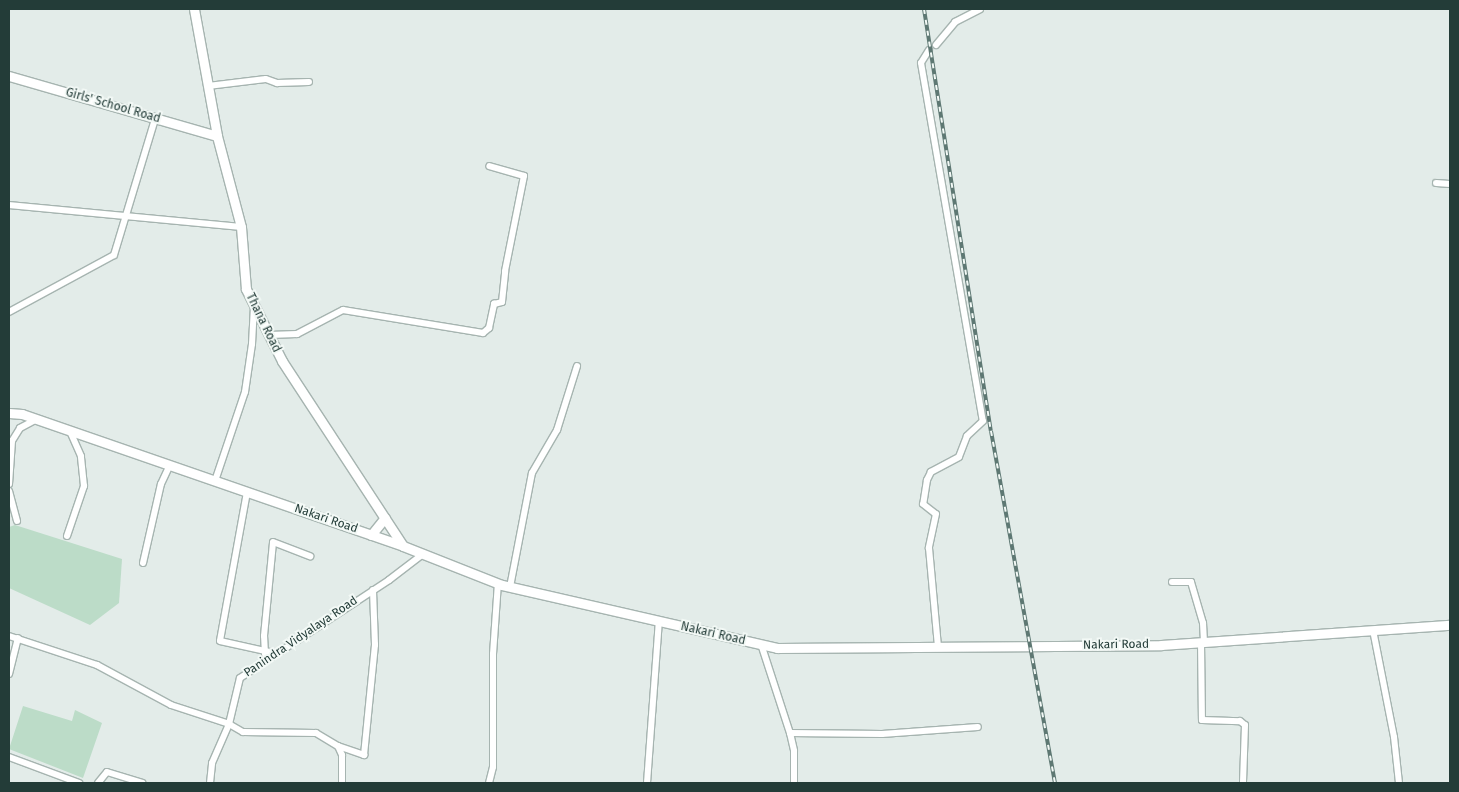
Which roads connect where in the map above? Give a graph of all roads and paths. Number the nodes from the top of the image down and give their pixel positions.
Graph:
1 (194, 9) edge
2 (980, 9) edge
3 (936, 45) dead end
4 (929, 50) dead end
5 (9, 76) edge
6 (309, 82) dead end
7 (208, 86) junction
8 (155, 118) junction
9 (217, 136) junction
10 (489, 166) dead end
11 (1436, 183) dead end
12 (1450, 184) edge
13 (9, 205) edge
14 (128, 216) junction
15 (241, 227) junction
16 (254, 305) junction
17 (9, 312) edge
18 (269, 335) junction
19 (577, 366) dead end
20 (9, 413) edge
21 (37, 419) junction
22 (70, 431) junction
23 (170, 465) junction
24 (215, 481) junction
25 (9, 484) edge
26 (9, 491) edge
27 (247, 492) junction
28 (385, 518) junction
29 (17, 521) dead end
30 (371, 535) junction
31 (67, 536) dead end
32 (403, 546) junction
33 (423, 554) junction
34 (310, 556) dead end
35 (143, 563) dead end
36 (1172, 582) dead end
37 (498, 584) junction
38 (510, 587) junction
39 (373, 590) junction
40 (658, 621) junction
41 (1450, 625) edge
42 (1374, 630) junction
43 (9, 636) edge
44 (18, 638) junction
45 (1202, 642) junction
46 (761, 644) junction
47 (938, 647) junction
48 (265, 655) junction
49 (9, 674) edge
50 (229, 724) junction
51 (978, 727) dead end
52 (790, 732) junction
53 (338, 746) junction
54 (9, 757) edge
55 (79, 783) edge
56 (98, 783) edge
57 (142, 783) edge
58 (210, 783) edge
59 (342, 783) edge
60 (489, 783) edge
61 (647, 783) edge
62 (794, 783) edge
63 (1243, 783) edge
64 (1399, 783) edge

1 - 7 street, Thana Road
2 - 3 street
4 - 47 street
5 - 8 street, Girls' School Road
6 - 7 street
7 - 9 street, Thana Road
8 - 9 street, Girls' School Road
8 - 14 street
9 - 15 street, Thana Road
10 - 18 street
11 - 12 street
13 - 14 street
14 - 15 street
14 - 17 street
15 - 16 street, Thana Road
16 - 18 street, Thana Road
16 - 24 street
18 - 28 street, Thana Road
19 - 38 street
20 - 21 street, Nakari Road
21 - 22 street, Nakari Road
21 - 25 street
22 - 23 street, Nakari Road
22 - 31 street
23 - 24 street, Nakari Road
23 - 35 street
24 - 27 street, Nakari Road
26 - 29 street
27 - 30 street, Nakari Road
27 - 48 street
28 - 30 street
28 - 32 street, Thana Road
30 - 32 street, Nakari Road
32 - 33 street, Nakari Road
33 - 37 street, Nakari Road
33 - 39 street, Panindra Vidyalaya Road
34 - 48 street
36 - 45 street
37 - 38 street, Nakari Road
37 - 60 street
38 - 40 street, Nakari Road
39 - 48 street, Panindra Vidyalaya Road
39 - 53 street
40 - 46 street, Nakari Road
40 - 61 street
41 - 42 street, Nakari Road
42 - 45 street, Nakari Road
42 - 64 street
43 - 44 street
44 - 49 street
44 - 50 street
45 - 47 street, Nakari Road
45 - 63 street
46 - 47 street, Nakari Road
46 - 52 street
48 - 50 street, Panindra Vidyalaya Road
50 - 53 street
50 - 58 street, Panindra Vidyalaya Road
51 - 52 street
52 - 62 street
53 - 59 street
54 - 55 street
56 - 57 street

